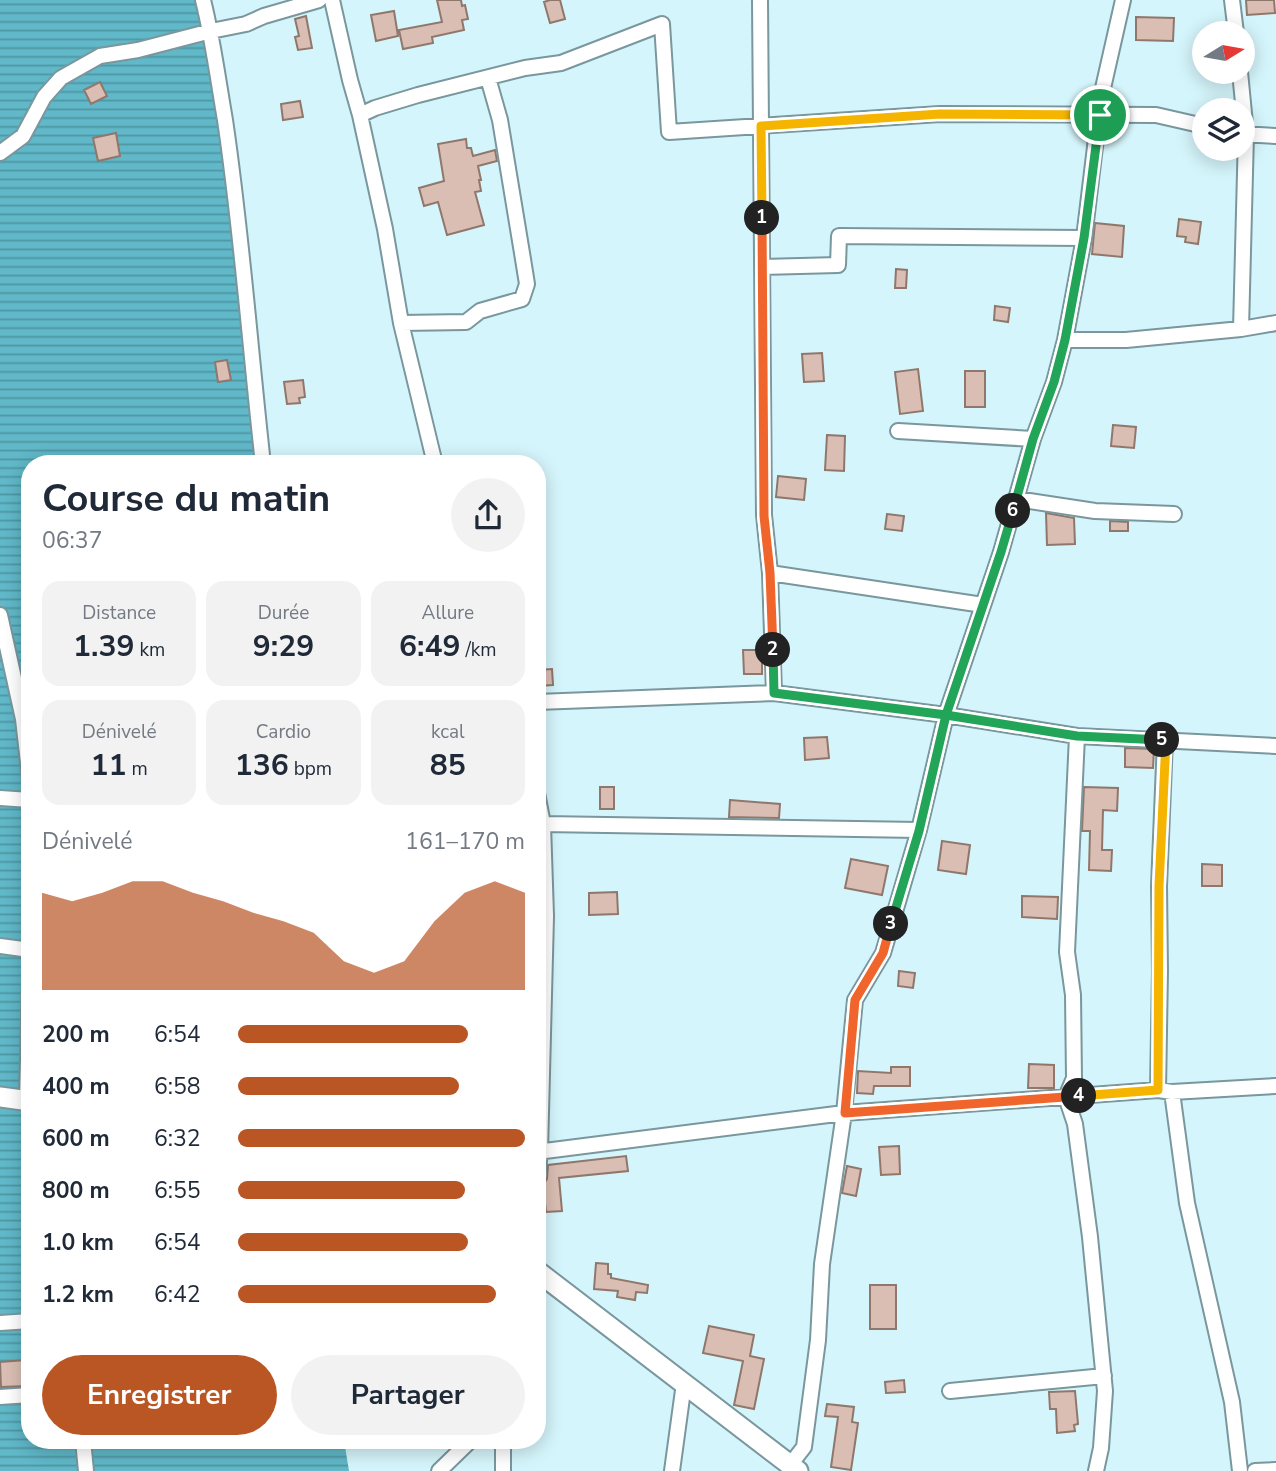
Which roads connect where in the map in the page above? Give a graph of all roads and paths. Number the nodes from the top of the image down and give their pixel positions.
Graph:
1 (203, 0) edge
2 (318, 0) edge
3 (332, 0) edge
4 (761, 0) edge
5 (1123, 0) edge
6 (1232, 0) edge
7 (1235, 21) edge
8 (211, 31) junction
9 (488, 78) junction
10 (1100, 115) junction
11 (360, 116) junction
12 (1192, 122) edge
13 (761, 126) junction
14 (1255, 135) edge
15 (1276, 136) edge
16 (0, 153) edge
17 (1244, 161) edge
18 (1084, 238) junction
19 (762, 267) junction
20 (401, 323) junction
21 (1276, 323) edge
22 (1241, 329) junction
23 (1065, 340) junction
24 (898, 431) dead end
25 (1033, 439) junction
26 (262, 455) edge
27 (433, 455) edge
28 (1016, 499) junction
29 (1174, 514) dead end
30 (770, 573) junction
31 (983, 605) junction
32 (0, 615) edge
33 (774, 693) junction
34 (546, 702) edge
35 (21, 710) edge
36 (946, 715) junction
37 (1077, 736) junction
38 (1166, 740) junction
39 (1276, 746) edge
40 (0, 798) edge
41 (21, 799) edge
42 (546, 824) edge
43 (919, 831) junction
44 (0, 946) edge
45 (21, 949) edge
46 (1276, 1086) edge
47 (1165, 1091) junction
48 (0, 1097) edge
49 (1066, 1097) junction
50 (21, 1099) edge
51 (845, 1113) junction
52 (546, 1151) edge
53 (546, 1278) edge
54 (21, 1322) edge
55 (0, 1323) edge
56 (1104, 1376) junction
57 (684, 1383) junction
58 (950, 1391) dead end
59 (21, 1396) edge
60 (0, 1397) edge
61 (84, 1449) edge
62 (462, 1449) edge
63 (503, 1449) edge
64 (794, 1468) edge
65 (1276, 1470) edge
66 (86, 1471) edge
67 (439, 1471) edge
68 (503, 1471) edge
69 (672, 1471) edge
70 (1096, 1471) edge
71 (1240, 1471) edge
72 (1255, 1471) edge

1 - 8 street
2 - 8 street
3 - 11 street
4 - 13 street
5 - 10 street
6 - 7 street
8 - 16 street
8 - 26 street
9 - 11 street
9 - 13 street
9 - 20 street
10 - 12 street
10 - 13 street
10 - 18 street
11 - 20 street
13 - 19 street
14 - 15 street
17 - 22 street
18 - 19 street
18 - 23 street
19 - 30 street
20 - 27 street
21 - 22 street
22 - 23 street
23 - 25 street
24 - 25 street
25 - 28 street
28 - 29 street
28 - 31 street
30 - 31 street
30 - 33 street
31 - 36 street
32 - 35 street
33 - 34 street
33 - 36 street
36 - 37 street
36 - 43 street
37 - 38 street
37 - 49 street
38 - 39 street
38 - 47 street
40 - 41 street
42 - 43 street
43 - 51 street
44 - 45 street
46 - 47 street
47 - 49 street
47 - 71 street
48 - 50 street
49 - 51 street
49 - 56 street
51 - 52 street
51 - 64 street
53 - 57 street
54 - 55 street
56 - 58 street
56 - 70 street
57 - 64 street
57 - 69 street
59 - 60 street
61 - 66 street
62 - 67 street
63 - 68 street
65 - 72 street

